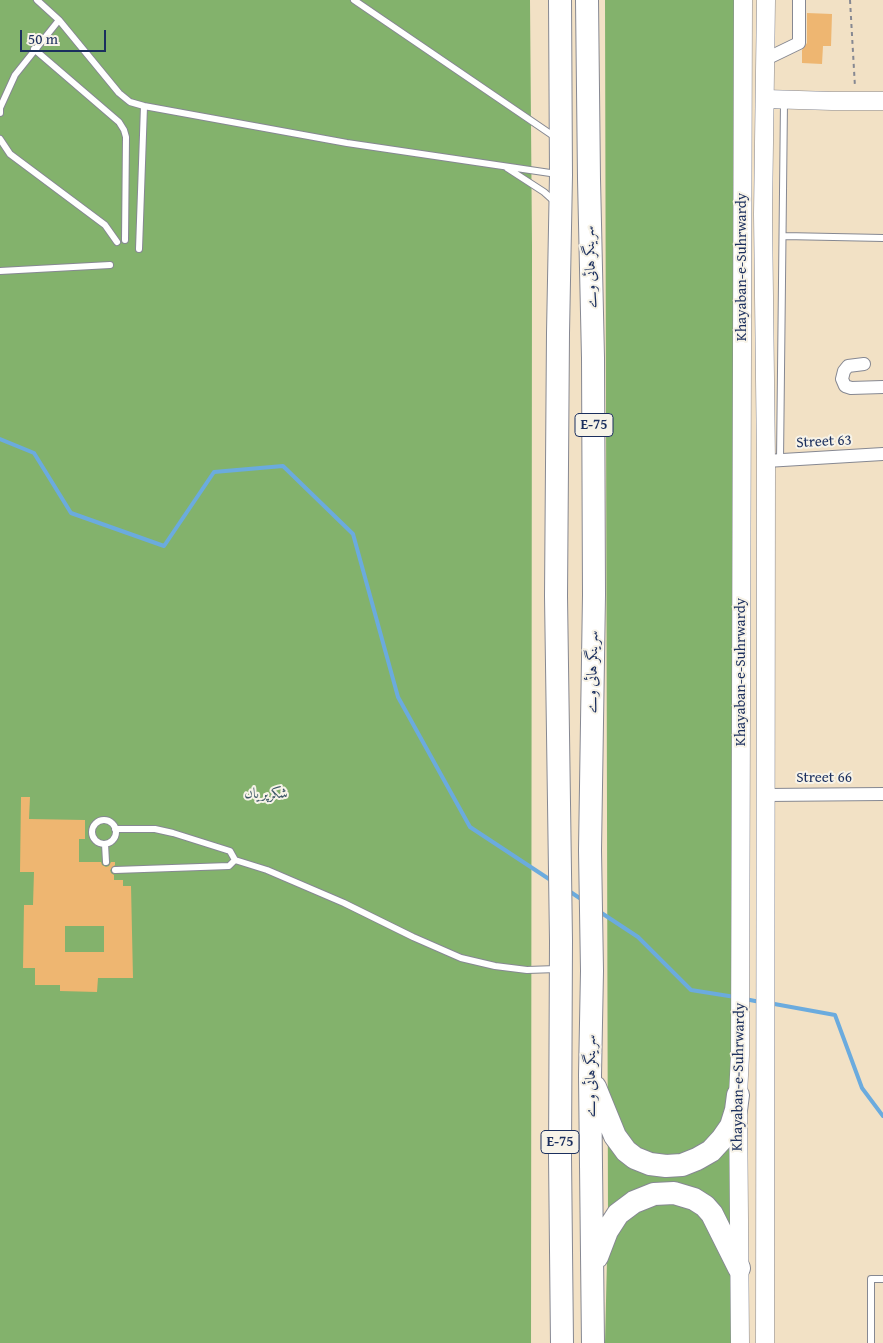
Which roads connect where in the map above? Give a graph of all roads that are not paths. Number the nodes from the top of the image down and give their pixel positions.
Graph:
1 (37, 0) edge
2 (354, 0) edge
3 (560, 0) edge
4 (588, 0) edge
5 (743, 0) edge
6 (766, 0) edge
7 (799, 0) edge
8 (59, 20) junction
9 (34, 49) junction
10 (766, 59) junction
11 (784, 98) junction
12 (766, 99) junction
13 (883, 101) edge
14 (144, 106) junction
15 (0, 113) edge
16 (0, 139) edge
17 (560, 141) junction
18 (505, 166) junction
19 (561, 174) junction
20 (561, 206) junction
21 (742, 213) junction
22 (764, 214) junction
23 (784, 236) junction
24 (883, 238) edge
25 (125, 240) dead end
26 (116, 242) dead end
27 (139, 249) dead end
28 (110, 265) dead end
29 (0, 271) edge
30 (558, 333) junction
31 (593, 358) junction
32 (864, 364) dead end
33 (883, 387) edge
34 (883, 454) edge
35 (773, 461) junction
36 (883, 794) edge
37 (766, 795) junction
38 (591, 802) junction
39 (559, 824) junction
40 (116, 829) junction
41 (104, 844) junction
42 (235, 860) junction
43 (106, 862) dead end
44 (114, 870) dead end
45 (740, 936) junction
46 (765, 943) junction
47 (561, 968) junction
48 (590, 1075) junction
49 (738, 1095) junction
50 (739, 1268) junction
51 (593, 1273) junction
52 (883, 1279) edge
53 (562, 1343) edge
54 (593, 1343) edge
55 (740, 1343) edge
56 (765, 1343) edge
57 (871, 1343) edge

1 - 8 lane
2 - 17 lane
3 - 17 highway, سرینگر ہائی وے / E-75
4 - 31 highway, سرینگر ہائی وے / E-75
5 - 21 main road, Khayaban-e-Suhrwardy
6 - 10 main road, Khayaban-e-Suhrwardy
7 - 10 street
8 - 9 lane
8 - 14 lane
9 - 15 lane
9 - 25 lane
10 - 12 main road, Khayaban-e-Suhrwardy
11 - 12 main road
11 - 13 main road
11 - 23 lane
12 - 22 main road, Khayaban-e-Suhrwardy
14 - 18 lane
14 - 27 lane
16 - 26 lane
17 - 19 highway, سرینگر ہائی وے / E-75
18 - 19 lane
18 - 20 lane
19 - 20 highway, سرینگر ہائی وے / E-75
20 - 30 highway, سرینگر ہائی وے / E-75
21 - 22 main road
21 - 45 main road, Khayaban-e-Suhrwardy
22 - 35 main road, Khayaban-e-Suhrwardy
23 - 24 lane
23 - 35 lane
28 - 29 lane
30 - 31 highway
30 - 39 highway, سرینگر ہائی وے / E-75
31 - 38 highway, سرینگر ہائی وے / E-75
32 - 33 street
34 - 35 street, Street 63
35 - 37 main road, Khayaban-e-Suhrwardy
36 - 37 street, Street 66
37 - 46 main road, Khayaban-e-Suhrwardy
38 - 39 highway
38 - 48 highway, سرینگر ہائی وے / E-75
39 - 47 highway, سرینگر ہائی وے / E-75
40 - 41 lane
40 - 41 lane
40 - 42 lane
41 - 43 lane
42 - 44 lane
42 - 47 lane
45 - 46 main road
45 - 49 main road, Khayaban-e-Suhrwardy
46 - 56 main road, Khayaban-e-Suhrwardy
47 - 53 highway, سرینگر ہائی وے / E-75
48 - 49 highway
48 - 51 highway, سرینگر ہائی وے / E-75
49 - 50 main road, Khayaban-e-Suhrwardy
50 - 51 highway
50 - 55 main road, Khayaban-e-Suhrwardy
51 - 54 highway, سرینگر ہائی وے / E-75
52 - 57 lane

